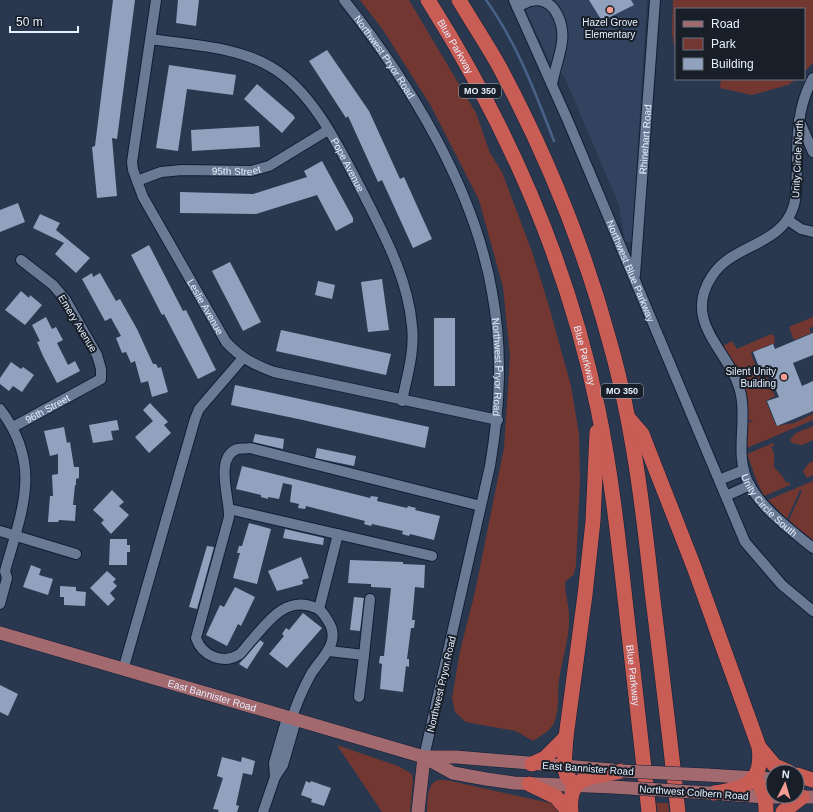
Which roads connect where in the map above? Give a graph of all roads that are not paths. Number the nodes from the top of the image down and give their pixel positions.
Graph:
1 (156, 0) edge
2 (344, 0) edge
3 (428, 0) edge
4 (459, 0) edge
5 (538, 0) edge
6 (655, 0) edge
7 (516, 3) edge
8 (150, 39) junction
9 (813, 78) edge
10 (552, 85) junction
11 (798, 118) junction
12 (328, 130) junction
13 (813, 152) edge
14 (137, 181) junction
15 (788, 220) junction
16 (813, 232) edge
17 (21, 260) dead end
18 (635, 278) junction
19 (244, 358) junction
20 (101, 379) joint
21 (402, 400) junction
22 (598, 407) junction
23 (0, 409) edge
24 (628, 418) junction
25 (498, 420) junction
26 (13, 427) junction
27 (741, 452) joint
28 (744, 470) junction
29 (719, 480) junction
30 (750, 485) junction
31 (726, 496) junction
32 (481, 506) junction
33 (229, 509) junction
34 (0, 531) edge
35 (338, 534) junction
36 (15, 536) junction
37 (813, 548) edge
38 (76, 554) dead end
39 (432, 556) dead end
40 (3, 573) edge
41 (370, 599) dead end
42 (0, 604) edge
43 (319, 609) junction
44 (813, 611) edge
45 (0, 633) edge
46 (329, 651) junction
47 (364, 655) junction
48 (123, 670) junction
49 (359, 697) dead end
50 (292, 719) junction
51 (566, 737) junction
52 (759, 747) junction
53 (424, 757) junction
54 (532, 764) junction
55 (773, 764) edge
56 (564, 766) junction
57 (622, 771) junction
58 (753, 778) junction
59 (765, 779) edge
60 (529, 784) junction
61 (575, 786) junction
62 (711, 793) junction
63 (808, 797) edge
64 (766, 805) edge
65 (263, 812) edge
66 (418, 812) edge
67 (570, 812) edge
68 (649, 812) edge
69 (678, 812) edge
70 (783, 812) edge

1 - 8 street, Leslie Avenue
2 - 25 street, Northwest Pryor Road
3 - 22 highway, Blue Parkway / MO 350
4 - 24 highway, MO 350
5 - 7 street
5 - 10 street
6 - 18 street, Rhinehart Road
7 - 10 street, Northwest Blue Parkway
8 - 12 street, Pope Avenue
8 - 14 street, Leslie Avenue
9 - 11 street, Unity Circle North
10 - 18 street, Northwest Blue Parkway
11 - 13 street
11 - 15 street, Unity Circle North
12 - 14 street, 95th Street
12 - 21 street, Pope Avenue
14 - 19 street, Leslie Avenue
15 - 16 street
15 - 27 street, Unity Circle North
17 - 20 street, Emery Avenue
18 - 29 street, Northwest Blue Parkway
19 - 21 street, Leslie Avenue
19 - 48 street
20 - 26 street, 96th Street
21 - 25 street, Leslie Avenue
22 - 51 highway
22 - 68 highway, Blue Parkway / MO 350
23 - 26 street, 96th Street
24 - 52 highway
24 - 69 highway, MO 350
25 - 32 street, Northwest Pryor Road
26 - 36 street
27 - 28 street, Unity Circle South
28 - 29 street
28 - 30 street, Unity Circle South
29 - 31 street, Northwest Blue Parkway
30 - 31 street
30 - 37 street, Unity Circle South
31 - 44 street, Northwest Blue Parkway
32 - 33 street
32 - 53 street, Northwest Pryor Road
33 - 35 street
33 - 43 street
34 - 36 street
35 - 39 street
35 - 43 street
36 - 38 street
36 - 40 street
40 - 42 street
41 - 47 street
43 - 46 street
45 - 48 main road, East Bannister Road
46 - 47 street
46 - 50 street
47 - 49 street
48 - 50 main road, East Bannister Road
50 - 53 main road, East Bannister Road
50 - 65 street
51 - 54 highway
51 - 56 highway
52 - 55 highway
52 - 58 highway
53 - 54 main road, East Bannister Road
53 - 60 main road, East Bannister Road
53 - 66 main road, Northwest Pryor Road
54 - 56 main road, East Bannister Road
56 - 57 main road, East Bannister Road
56 - 61 highway
57 - 58 main road, East Bannister Road, bridge
57 - 61 highway
58 - 59 main road, Northwest Colbern Road
58 - 62 highway
58 - 64 highway
60 - 61 main road, East Bannister Road
60 - 67 highway
61 - 62 main road, Northwest Colbern Road, bridge
61 - 67 highway
62 - 64 main road, Northwest Colbern Road
63 - 64 main road, Northwest Colbern Road
63 - 70 highway

